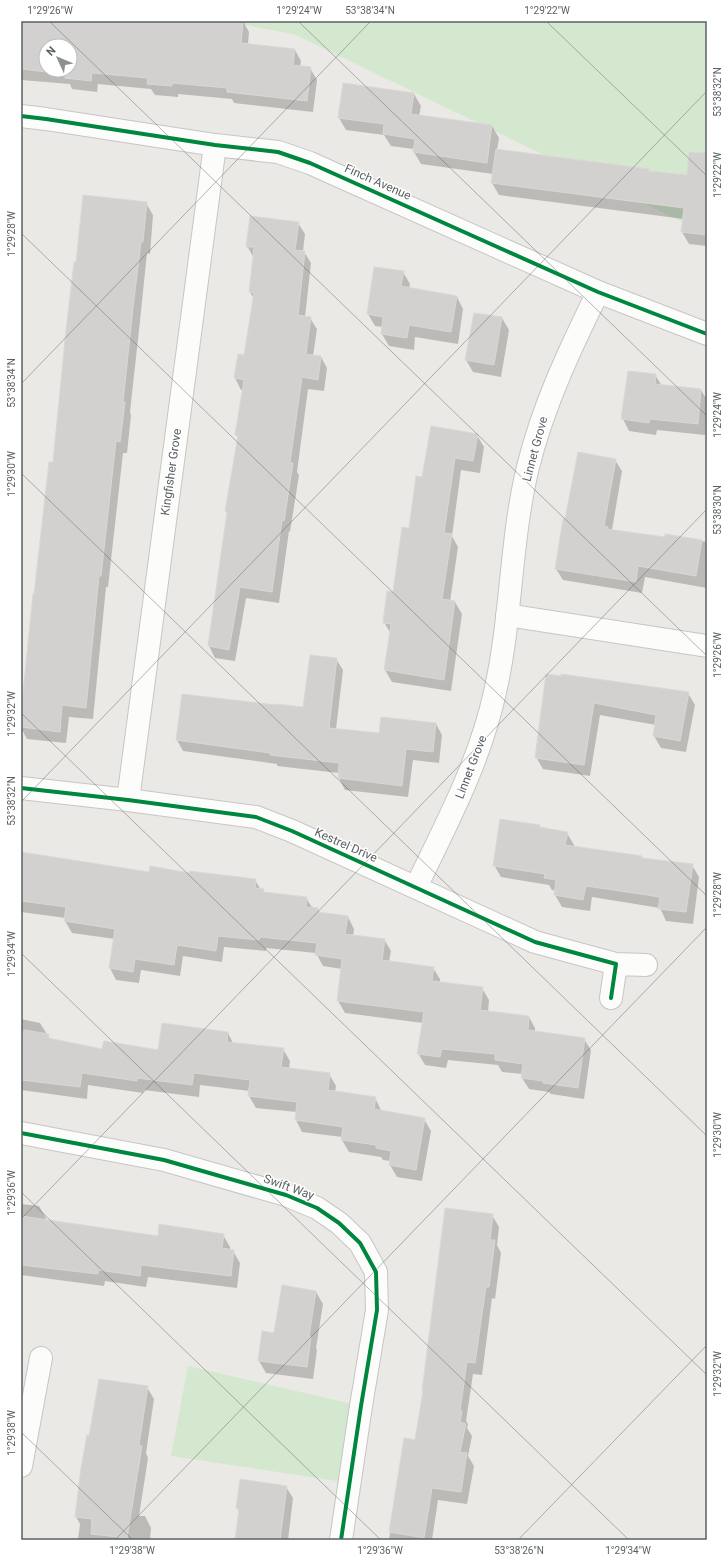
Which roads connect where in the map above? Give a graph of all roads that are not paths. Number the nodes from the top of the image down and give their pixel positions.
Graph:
1 (21, 116) edge
2 (215, 145) junction
3 (598, 292) junction
4 (707, 334) edge
5 (507, 615) junction
6 (707, 646) edge
7 (21, 788) edge
8 (128, 800) junction
9 (416, 887) junction
10 (616, 964) junction
11 (646, 965) dead end
12 (611, 998) dead end
13 (21, 1133) edge
14 (41, 1358) dead end
15 (27, 1394) edge
16 (21, 1466) edge
17 (341, 1540) edge

1 - 2 street, Finch Avenue
2 - 3 street, Finch Avenue
2 - 8 street, Kingfisher Grove
3 - 4 street, Finch Avenue
3 - 5 street, Linnet Grove
5 - 6 street
5 - 9 street, Linnet Grove
7 - 8 street, Kestrel Drive
8 - 9 street, Kestrel Drive
9 - 10 street, Kestrel Drive
10 - 11 street, Kestrel Drive
10 - 12 street
13 - 17 street, Swift Way
14 - 15 street
15 - 16 street

